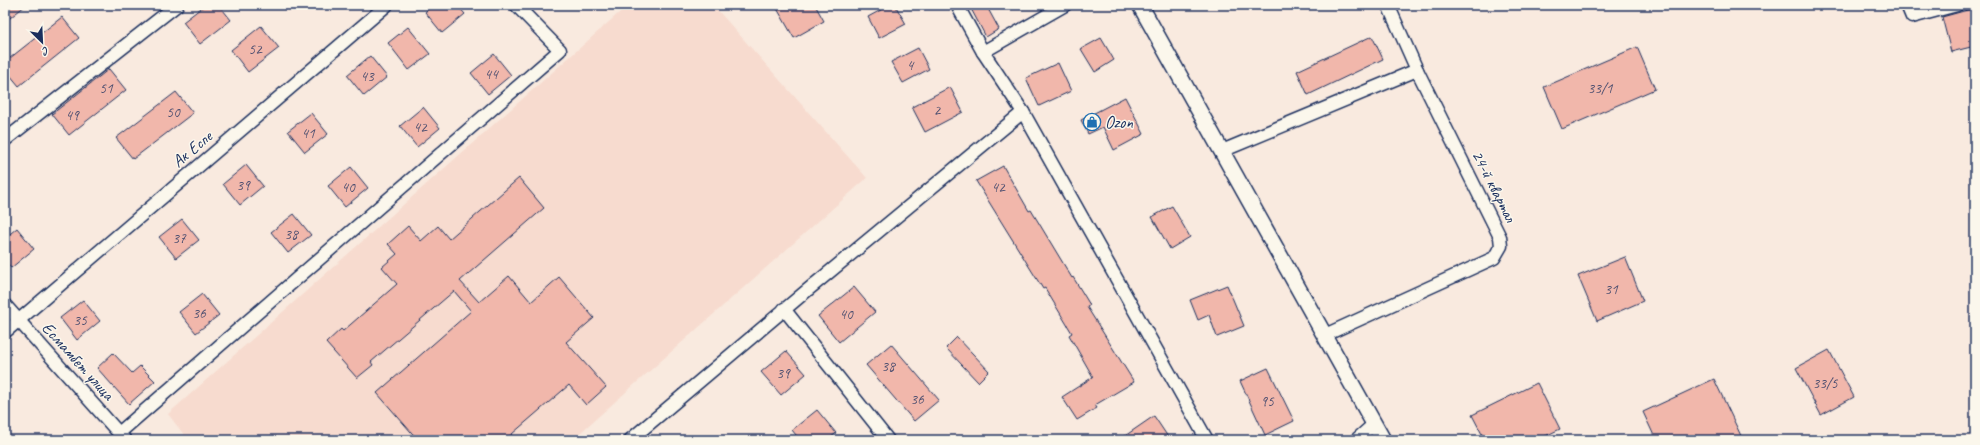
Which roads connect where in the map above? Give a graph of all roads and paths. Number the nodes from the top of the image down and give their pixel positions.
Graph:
1 (177, 5) edge
2 (387, 5) edge
3 (516, 5) edge
4 (957, 5) edge
5 (1065, 5) edge
6 (1140, 5) edge
7 (1388, 5) edge
8 (1907, 5) edge
9 (1957, 5) edge
10 (983, 52) junction
11 (1418, 70) junction
12 (1022, 112) junction
13 (5, 140) edge
14 (1222, 151) junction
15 (5, 305) edge
16 (784, 309) junction
17 (18, 319) junction
18 (5, 332) edge
19 (1325, 335) junction
20 (1374, 424) junction
21 (122, 436) edge
22 (630, 440) edge
23 (888, 440) edge
24 (1207, 440) edge
25 (1356, 440) edge
26 (1383, 440) edge

1 - 13 street
2 - 17 street, Ак Еспе
3 - 21 street
4 - 10 street
5 - 10 street
6 - 14 street
7 - 11 street, 24-й квартал
8 - 9 street
10 - 12 street
11 - 14 street
11 - 19 street, 24-й квартал
12 - 16 street
12 - 24 street
14 - 19 street
15 - 17 street, Есмамбет улица
16 - 22 street
16 - 23 street
17 - 18 street, Ак Еспе
17 - 21 street, Есмамбет улица
19 - 20 street
20 - 25 street
20 - 26 street

